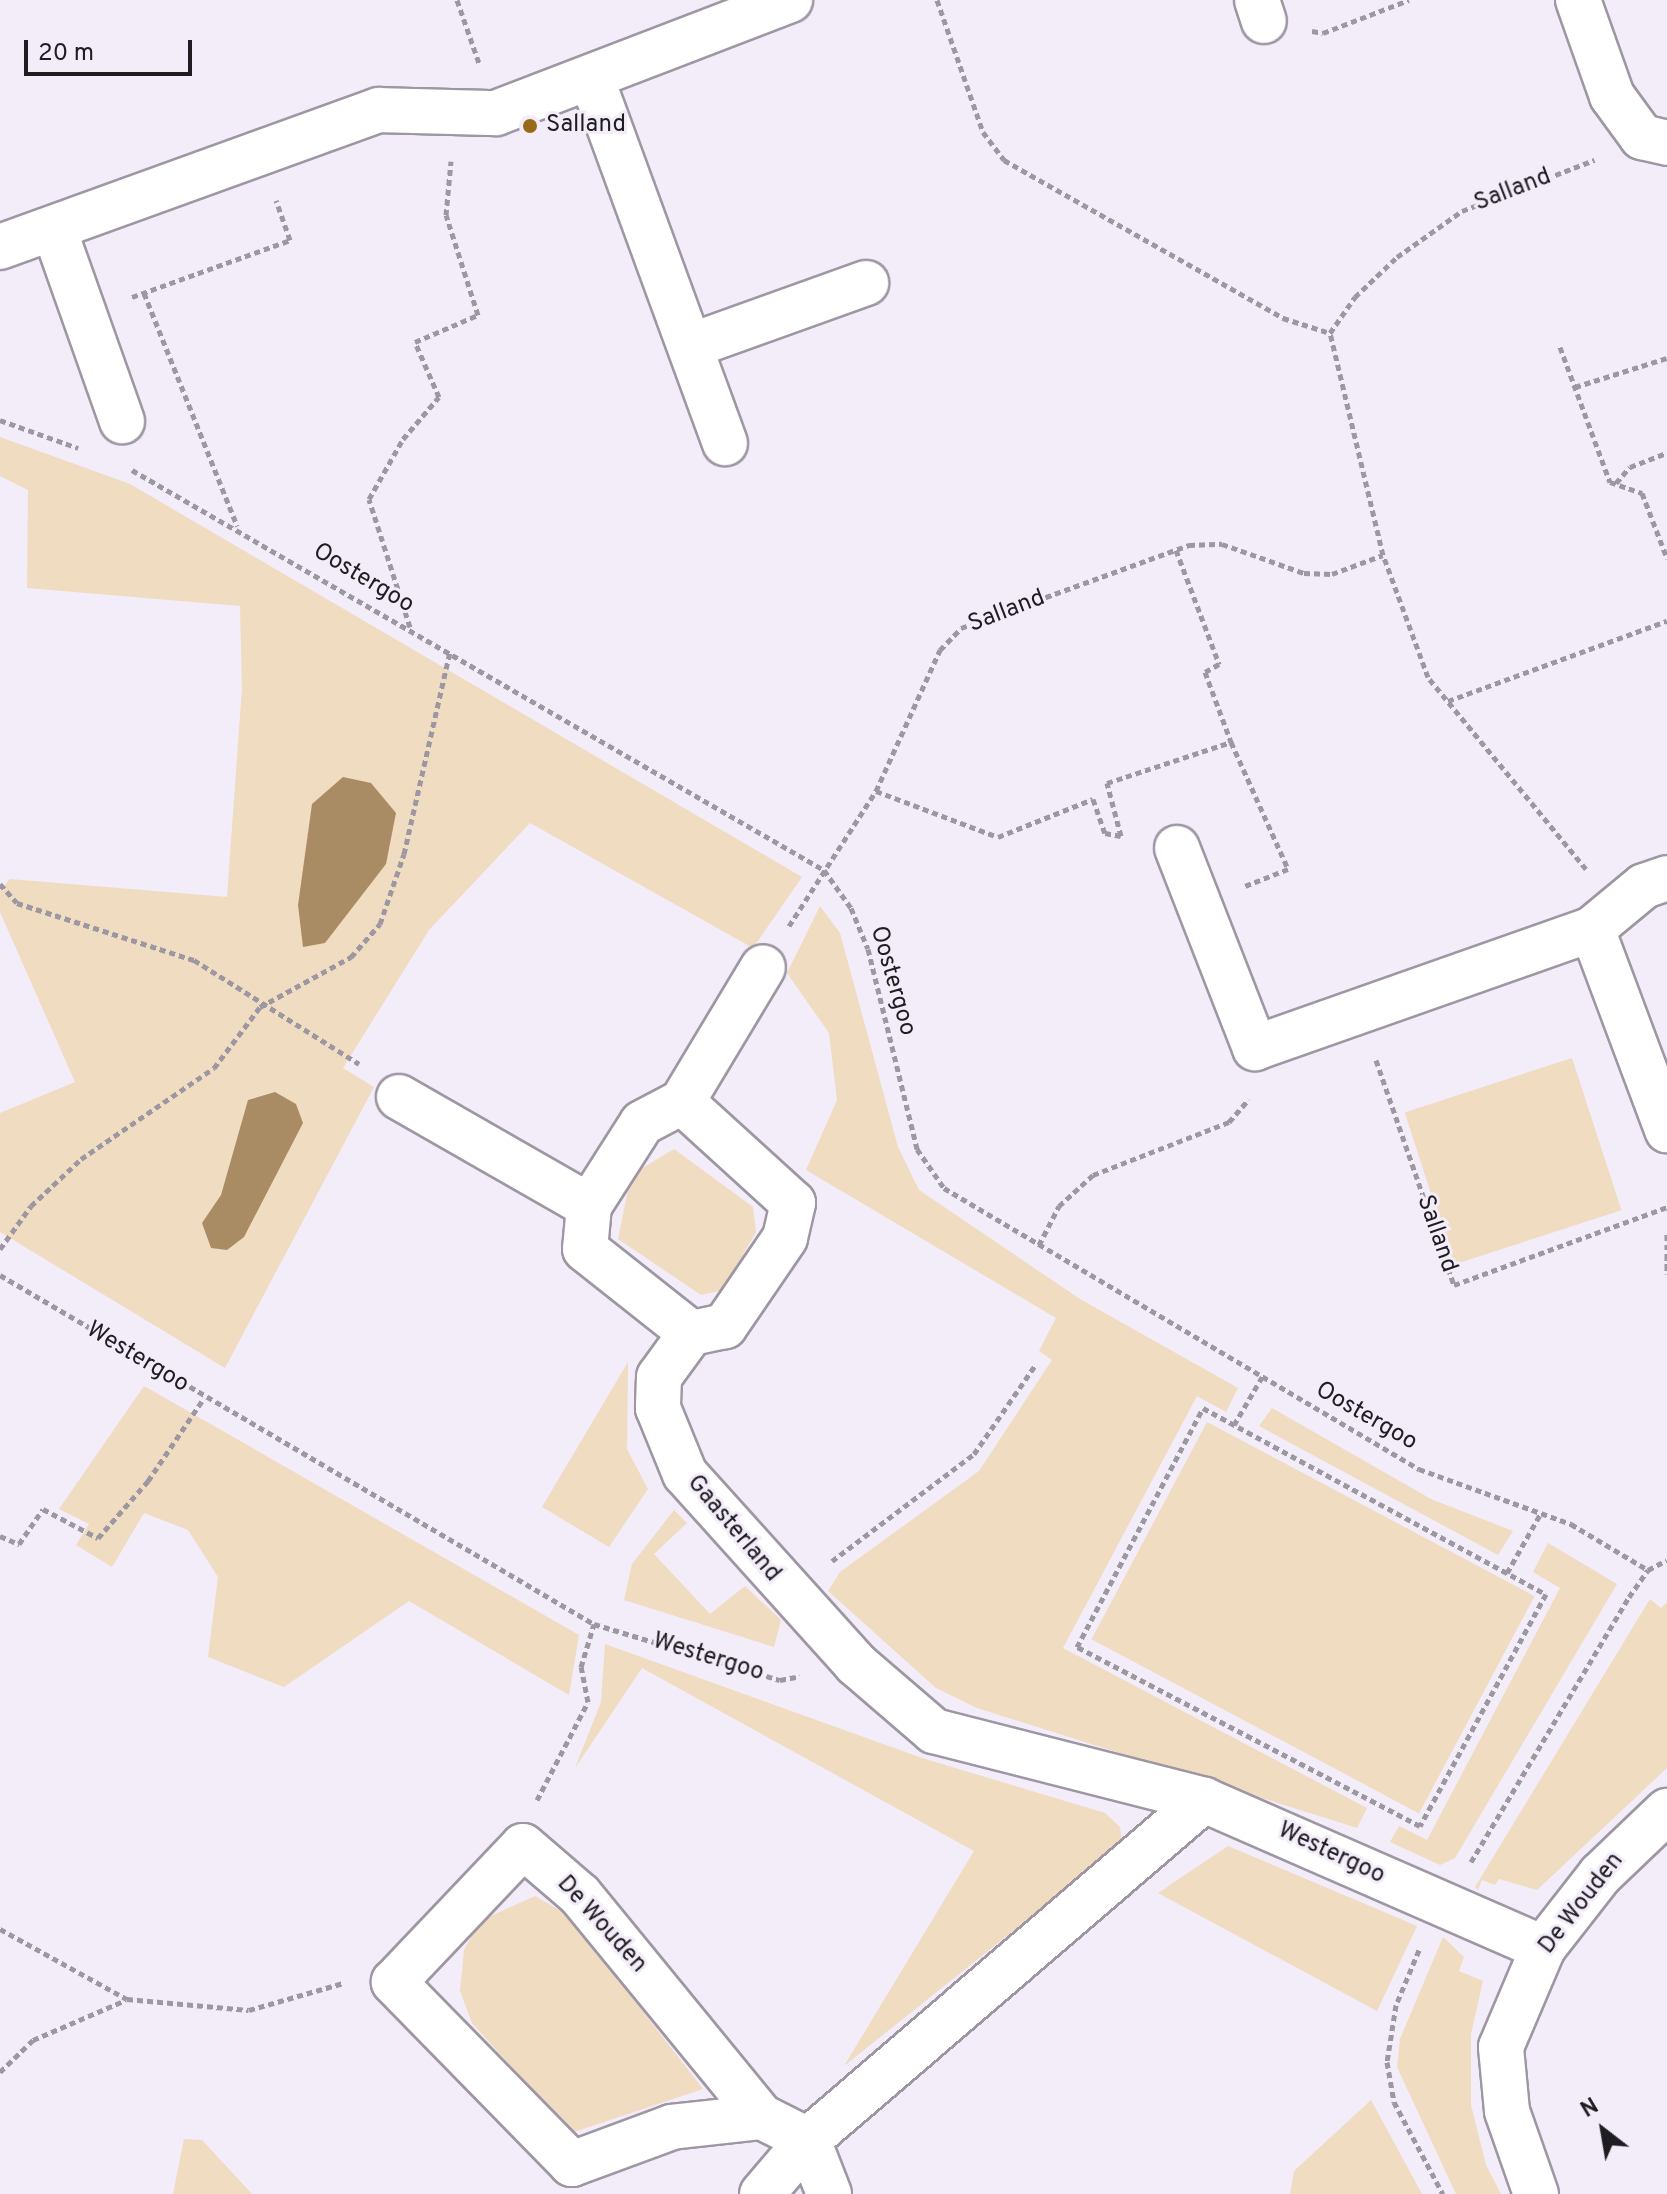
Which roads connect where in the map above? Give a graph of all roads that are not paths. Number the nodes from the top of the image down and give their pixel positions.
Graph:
1 (1578, 0) edge
2 (773, 4) edge
3 (591, 77) junction
4 (1654, 140) edge
5 (54, 229) junction
6 (0, 247) edge
7 (866, 283) dead end
8 (693, 345) junction
9 (122, 421) dead end
10 (725, 443) dead end
11 (1177, 848) road end
12 (1667, 878) edge
13 (1604, 918) junction
14 (763, 967) road end
15 (399, 1097) road end
16 (682, 1102) junction
17 (1667, 1130) edge
18 (589, 1206) junction
19 (691, 1333) junction
20 (856, 1664) joint
21 (1204, 1800) junction
22 (1667, 1811) edge
23 (1543, 1948) junction
24 (762, 2117) junction
25 (808, 2140) junction
26 (762, 2194) edge
27 (829, 2194) edge
28 (1536, 2194) edge

1 - 4 street
2 - 3 street
3 - 5 street
3 - 8 street
5 - 6 street
5 - 9 street
7 - 8 street
8 - 10 street
11 - 13 street
12 - 13 street
13 - 17 street
14 - 16 street
15 - 18 street
16 - 18 street
16 - 19 street
18 - 19 street
19 - 20 street, Gaasterland
20 - 21 street, Westergoo
21 - 23 street, Westergoo
21 - 25 street
22 - 23 street, De Wouden
23 - 28 street, De Wouden
24 - 24 street, De Wouden
24 - 25 street, De Wouden
25 - 26 street
25 - 27 street

